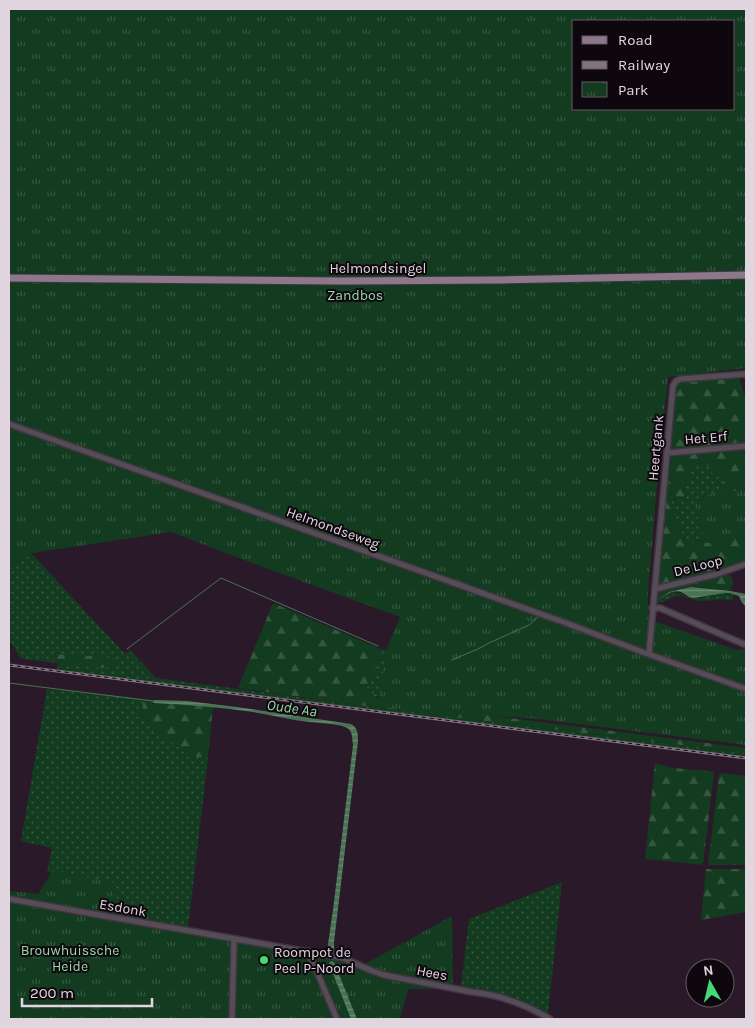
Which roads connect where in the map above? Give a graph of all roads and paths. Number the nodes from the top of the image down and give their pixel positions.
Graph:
1 (746, 275) edge
2 (9, 278) edge
3 (746, 374) edge
4 (9, 424) edge
5 (746, 446) edge
6 (667, 453) junction
7 (746, 564) edge
8 (655, 589) junction
9 (652, 608) junction
10 (746, 645) edge
11 (649, 654) junction
12 (746, 689) edge
13 (9, 899) edge
14 (234, 940) junction
15 (308, 951) junction
16 (232, 1019) edge
17 (337, 1019) edge
18 (550, 1019) edge

1 - 2 main road, Helmondsingel
3 - 6 street, Heertgank
4 - 11 street, Helmondseweg
5 - 6 street, Het Erf
6 - 8 street, Heertgank
7 - 8 street, De Loop
8 - 9 street
9 - 10 street
9 - 11 street
11 - 12 street, Helmondseweg
13 - 14 street, Esdonk
14 - 15 street, Hees
14 - 16 street
15 - 17 street
15 - 18 street, Hees

